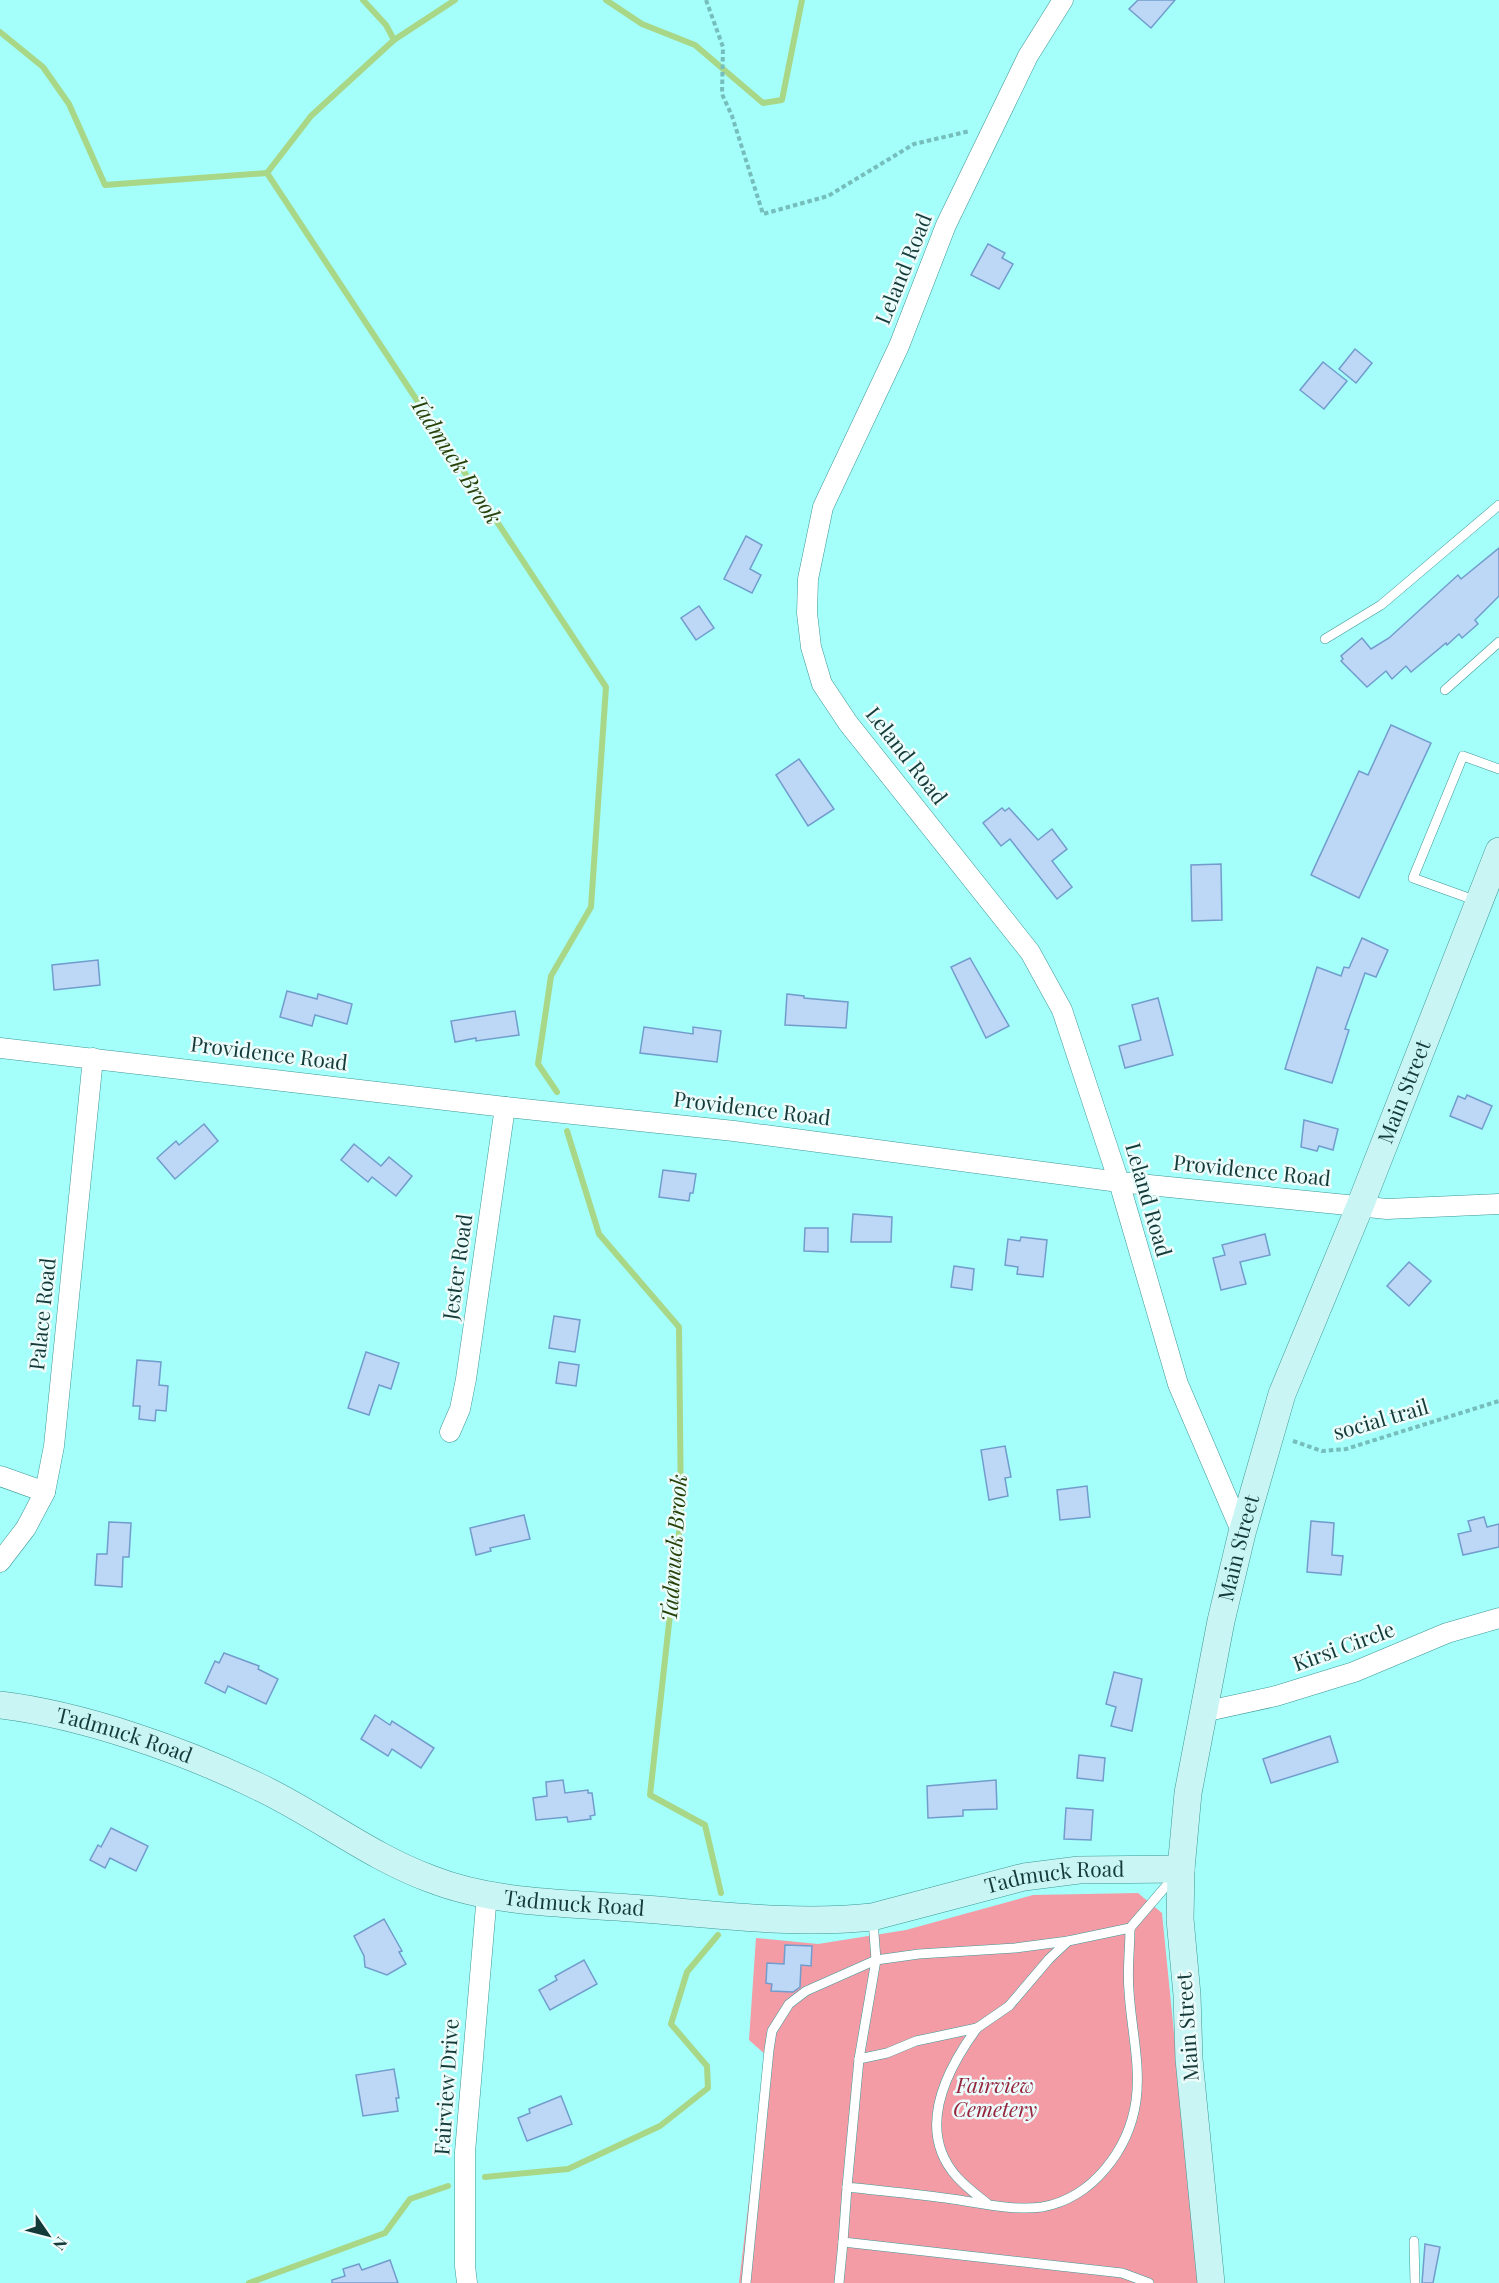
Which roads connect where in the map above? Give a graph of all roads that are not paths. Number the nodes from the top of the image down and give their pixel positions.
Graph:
1 (1063, 0) edge
2 (1499, 505) edge
3 (1324, 639) dead end
4 (1499, 642) edge
5 (1445, 690) dead end
6 (1499, 769) edge
7 (1499, 851) edge
8 (1480, 902) junction
9 (0, 1048) edge
10 (93, 1058) junction
11 (505, 1107) junction
12 (1119, 1182) junction
13 (1499, 1204) edge
14 (1360, 1206) junction
15 (450, 1432) dead end
16 (0, 1476) edge
17 (45, 1492) junction
18 (1242, 1533) junction
19 (0, 1562) edge
20 (1499, 1618) edge
21 (0, 1705) edge
22 (1203, 1712) junction
23 (1180, 1869) junction
24 (487, 1894) junction
25 (872, 1917) junction
26 (1130, 1928) junction
27 (1068, 1941) junction
28 (876, 1960) junction
29 (977, 2028) junction
30 (859, 2059) junction
31 (847, 2187) junction
32 (988, 2204) junction
33 (1414, 2241) dead end
34 (843, 2242) junction
35 (467, 2283) edge
36 (746, 2283) edge
37 (839, 2283) edge
38 (1149, 2283) edge
39 (1211, 2283) edge
40 (1415, 2283) edge

1 - 12 street, Leland Road
2 - 3 lane
4 - 5 lane
6 - 8 lane
7 - 8 main road, Main Street
8 - 14 main road, Main Street
9 - 10 street, Providence Road
10 - 11 street, Providence Road
10 - 17 street, Palace Road
11 - 12 street, Providence Road
11 - 15 street, Jester Road
12 - 14 street, Providence Road
12 - 18 street, Leland Road
13 - 14 street, Providence Road
14 - 18 main road, Main Street
16 - 17 street
17 - 19 street, Palace Road
18 - 22 main road, Main Street
20 - 22 street, Kirsi Circle
21 - 24 main road, Tadmuck Road
22 - 23 main road, Main Street
23 - 25 main road, Tadmuck Road
23 - 26 lane
23 - 39 main road, Main Street
24 - 25 main road, Tadmuck Road
24 - 35 street, Fairview Drive
25 - 28 lane
26 - 27 lane
26 - 32 lane
27 - 28 lane
27 - 29 lane
28 - 30 lane
28 - 36 lane
29 - 30 lane
29 - 32 lane
30 - 31 lane
31 - 32 lane
31 - 34 lane
33 - 40 lane
34 - 37 lane
34 - 38 lane

